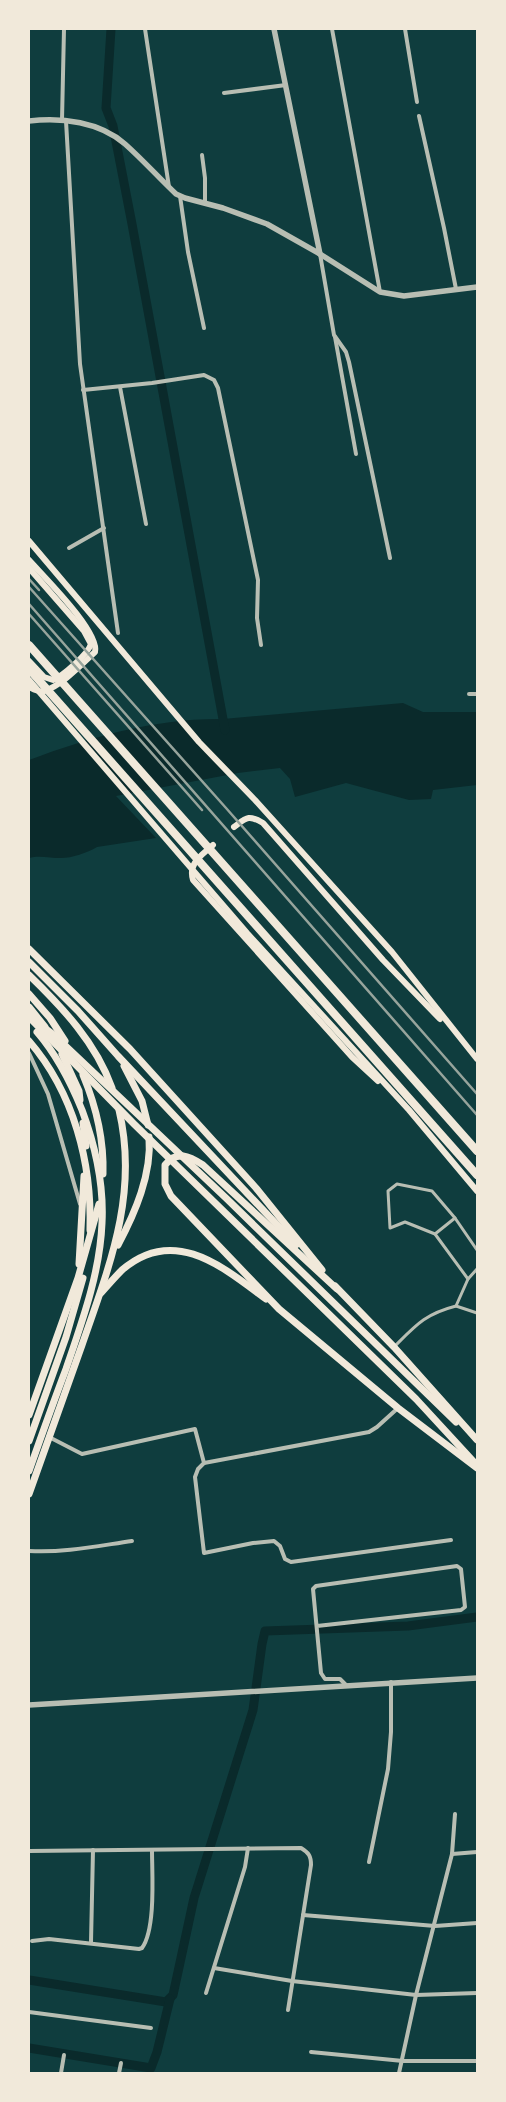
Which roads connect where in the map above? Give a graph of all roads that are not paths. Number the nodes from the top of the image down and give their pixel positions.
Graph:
1 (64, 29) edge
2 (145, 29) edge
3 (274, 29) edge
4 (332, 29) edge
5 (405, 29) edge
6 (286, 85) junction
7 (224, 93) dead end
8 (417, 102) dead end
9 (419, 116) dead end
10 (29, 121) edge
11 (64, 121) junction
12 (202, 155) dead end
13 (169, 187) junction
14 (180, 196) junction
15 (205, 203) junction
16 (320, 254) junction
17 (477, 287) edge
18 (456, 289) junction
19 (380, 292) junction
20 (204, 328) dead end
21 (334, 335) junction
22 (120, 387) junction
23 (83, 390) junction
24 (356, 454) dead end
25 (146, 524) dead end
26 (104, 528) junction
27 (30, 541) edge
28 (69, 548) dead end
29 (390, 558) dead end
30 (29, 560) edge
31 (29, 568) edge
32 (118, 634) dead end
33 (29, 645) edge
34 (261, 646) dead end
35 (29, 661) edge
36 (29, 669) edge
37 (29, 680) edge
38 (29, 687) edge
39 (469, 694) dead end
40 (477, 694) edge
41 (234, 827) dead end
42 (213, 845) dead end
43 (29, 949) edge
44 (29, 962) edge
45 (29, 975) edge
46 (29, 994) edge
47 (29, 1007) edge
48 (29, 1017) edge
49 (29, 1022) edge
50 (29, 1041) edge
51 (464, 1044) junction
52 (29, 1053) edge
53 (118, 1056) junction
54 (477, 1060) edge
55 (409, 1110) junction
56 (477, 1151) edge
57 (477, 1175) edge
58 (477, 1191) edge
59 (82, 1212) junction
60 (455, 1218) junction
61 (435, 1234) junction
62 (477, 1250) edge
63 (114, 1252) junction
64 (477, 1269) edge
65 (78, 1278) junction
66 (468, 1279) junction
67 (337, 1289) junction
68 (100, 1294) junction
69 (456, 1306) junction
70 (279, 1309) junction
71 (477, 1313) edge
72 (394, 1347) junction
73 (398, 1408) junction
74 (29, 1415) edge
75 (49, 1437) junction
76 (29, 1440) edge
77 (477, 1441) edge
78 (204, 1463) junction
79 (477, 1467) edge
80 (29, 1471) edge
81 (29, 1494) edge
82 (451, 1540) dead end
83 (132, 1541) dead end
84 (29, 1551) edge
85 (317, 1626) junction
86 (477, 1678) edge
87 (391, 1682) junction
88 (346, 1685) junction
89 (29, 1705) edge
90 (455, 1814) dead end
91 (248, 1848) junction
92 (93, 1850) junction
93 (152, 1850) junction
94 (29, 1851) edge
95 (477, 1852) edge
96 (452, 1854) junction
97 (369, 1862) dead end
98 (303, 1915) junction
99 (477, 1923) edge
100 (435, 1926) junction
101 (32, 1941) dead end
102 (91, 1942) junction
103 (214, 1968) junction
104 (292, 1981) junction
105 (206, 1993) dead end
106 (477, 1993) edge
107 (416, 1995) junction
108 (288, 2010) dead end
109 (29, 2012) edge
110 (151, 2028) dead end
111 (311, 2052) dead end
112 (64, 2055) dead end
113 (477, 2060) edge
114 (403, 2061) junction
115 (121, 2063) dead end
116 (61, 2073) edge
117 (119, 2073) edge
118 (399, 2073) edge

1 - 11 street
2 - 13 street
3 - 6 street
4 - 19 street
5 - 8 street
6 - 7 street
6 - 16 street
9 - 18 street
10 - 11 street
11 - 13 street
11 - 23 street
12 - 15 street
13 - 14 street
14 - 15 street
14 - 20 street
15 - 16 street
16 - 19 street
16 - 21 street
17 - 18 street
18 - 19 street
21 - 24 street
21 - 29 street
22 - 23 street
22 - 25 street
22 - 34 street
23 - 26 street
26 - 28 street
26 - 32 street
27 - 51 main road
30 - 38 main road
31 - 35 main road
33 - 56 highway
36 - 57 highway
37 - 55 main road
39 - 40 street
41 - 51 main road
42 - 55 main road
43 - 67 main road
44 - 53 main road
45 - 63 main road
46 - 65 main road
47 - 59 main road
48 - 77 main road
48 - 79 main road
49 - 80 main road
50 - 76 main road
51 - 54 main road
52 - 59 street
53 - 63 main road
53 - 67 main road
55 - 58 main road
59 - 65 main road
60 - 61 street
60 - 61 street
60 - 62 street
61 - 66 street
63 - 68 main road
64 - 66 street
65 - 74 main road
66 - 69 street
67 - 70 main road
67 - 72 main road
68 - 70 main road
68 - 75 main road
69 - 71 street
69 - 72 street
70 - 73 main road
72 - 77 main road
73 - 78 street
73 - 79 main road
75 - 78 street
75 - 81 main road
78 - 82 street
83 - 84 street
85 - 85 street
85 - 88 street
86 - 87 street
87 - 88 street
87 - 97 street
88 - 89 street
90 - 96 street
91 - 93 street
91 - 98 street
91 - 103 street
92 - 93 street
92 - 94 street
92 - 102 street
93 - 102 street
95 - 96 street
96 - 100 street
98 - 100 street
98 - 104 street
99 - 100 street
100 - 107 street
101 - 102 street
103 - 104 street
103 - 105 street
104 - 107 street
104 - 108 street
106 - 107 street
107 - 114 street
109 - 110 street
111 - 114 street
112 - 116 street
113 - 114 street
114 - 118 street
115 - 117 street

